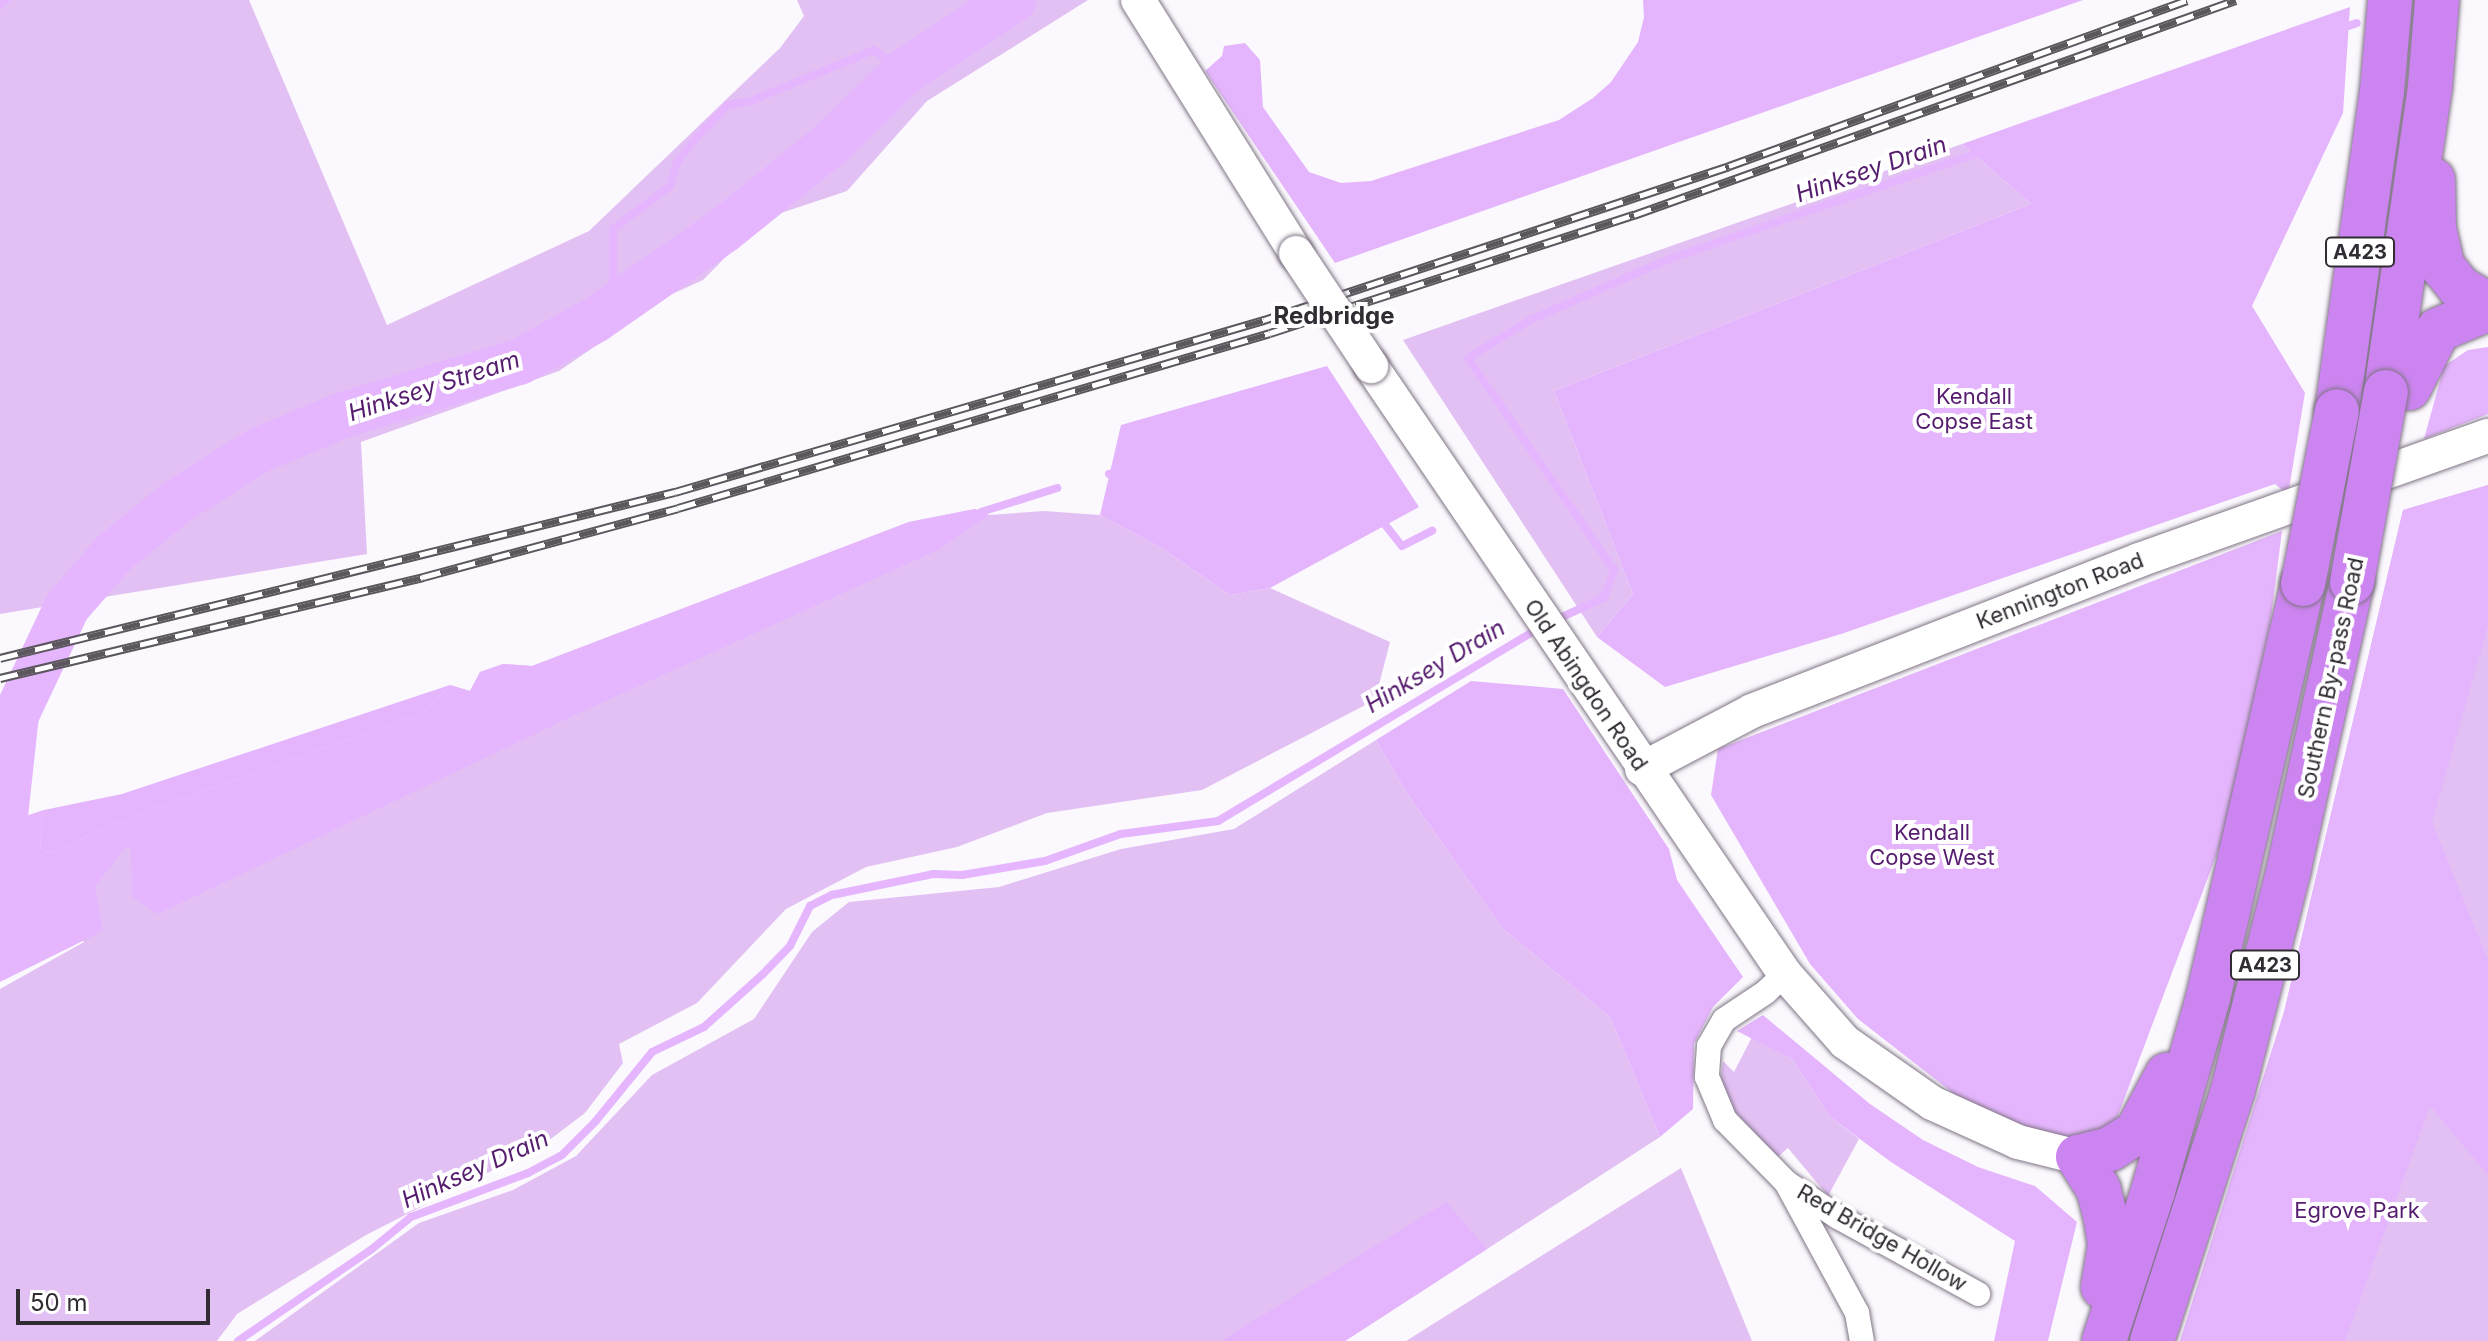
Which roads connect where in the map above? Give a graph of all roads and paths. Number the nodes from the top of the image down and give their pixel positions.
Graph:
1 (1138, 0) edge
2 (2390, 0) edge
3 (2437, 0) edge
4 (2430, 86) junction
5 (2488, 307) edge
6 (2398, 390) junction
7 (2488, 436) edge
8 (1642, 769) junction
9 (1785, 974) junction
10 (2208, 998) junction
11 (2078, 1157) junction
12 (1786, 1182) junction
13 (1978, 1294) dead end
14 (1862, 1341) edge
15 (2095, 1341) edge
16 (2104, 1341) edge
17 (2152, 1341) edge

1 - 8 street, Old Abingdon Road, bridge
2 - 10 highway, A423, bridge
3 - 4 highway, Southern By-pass Road / A423
4 - 5 highway
4 - 6 highway, Southern By-pass Road / A423
5 - 6 highway
6 - 17 highway, Southern By-pass Road / A423, bridge
7 - 8 street, Kennington Road
8 - 9 street, Old Abingdon Road
9 - 11 street, Old Abingdon Road
9 - 12 street, Red Bridge Hollow
10 - 11 highway
10 - 16 highway, A423
11 - 15 highway
12 - 13 street, Red Bridge Hollow
12 - 14 street, Red Bridge Hollow

